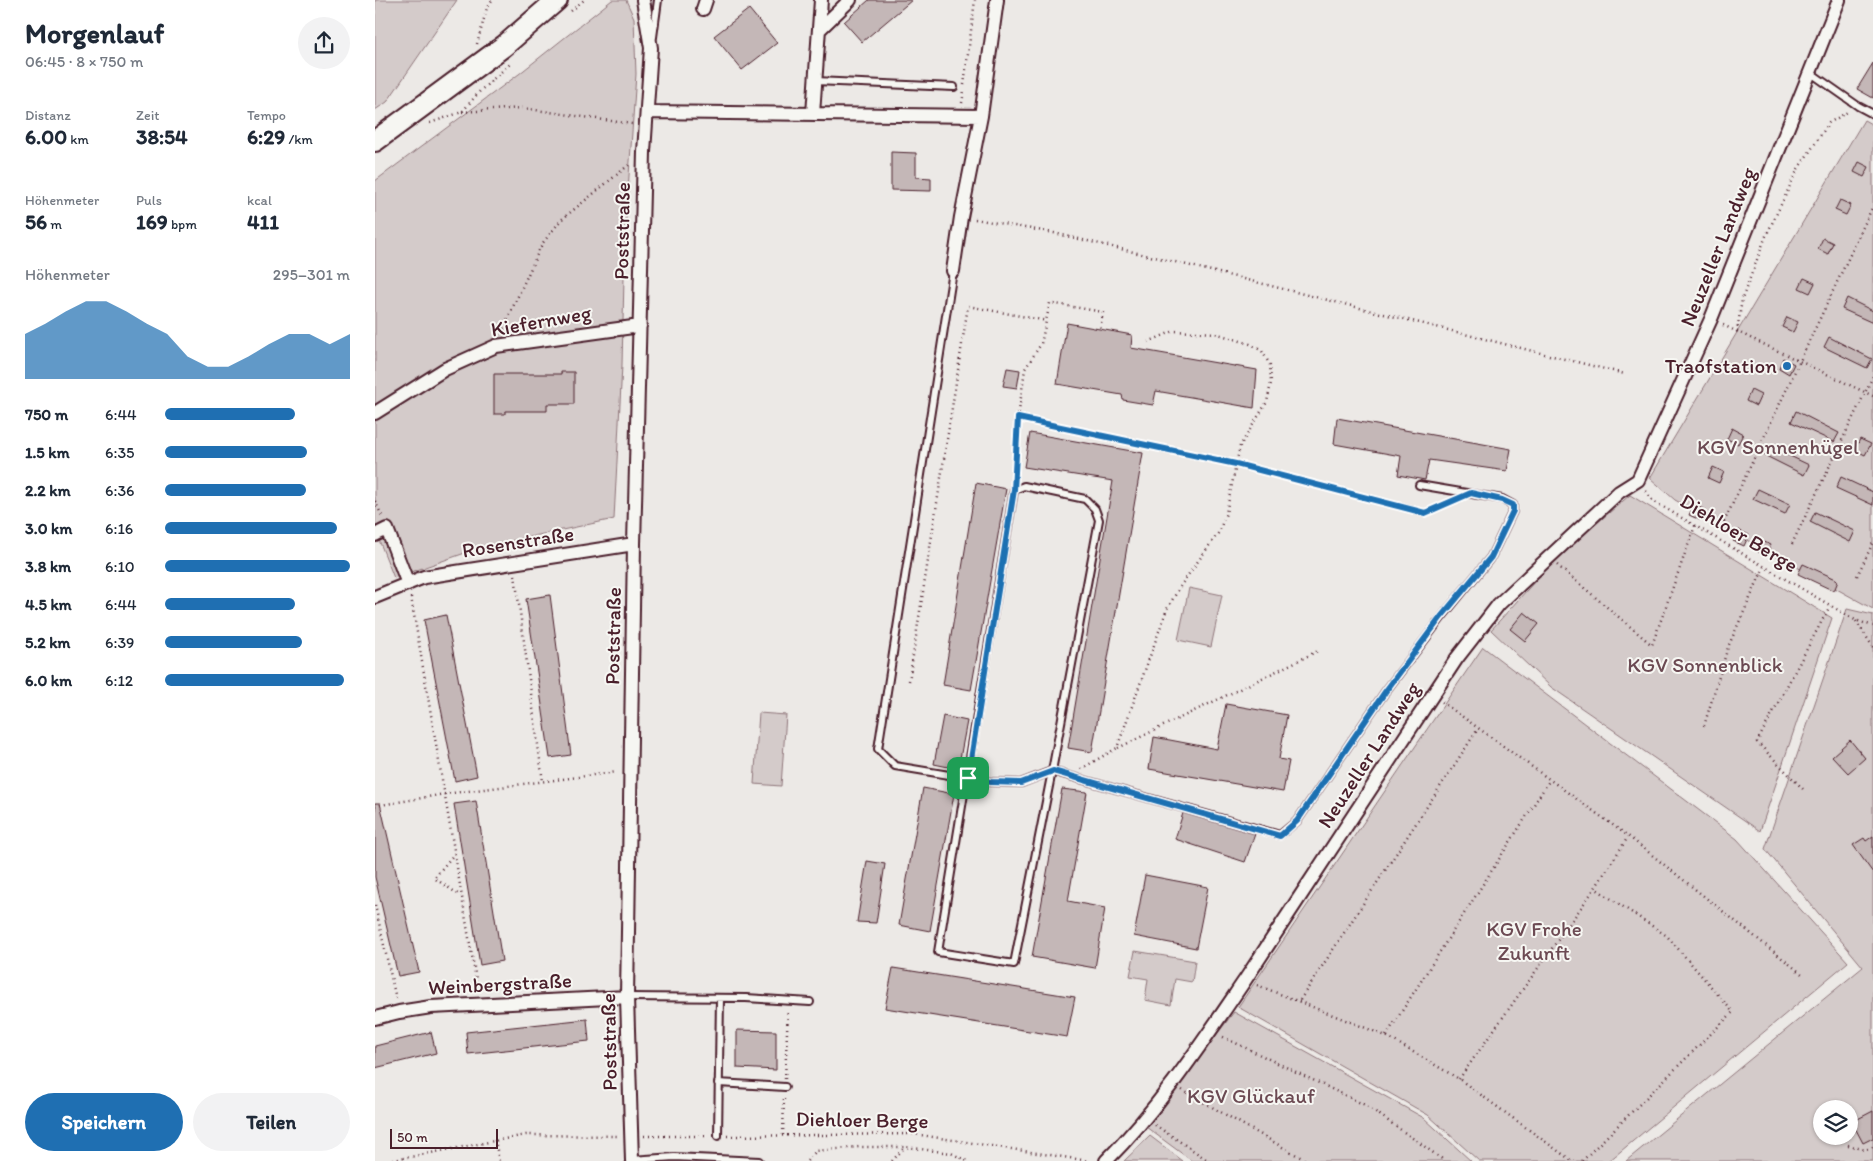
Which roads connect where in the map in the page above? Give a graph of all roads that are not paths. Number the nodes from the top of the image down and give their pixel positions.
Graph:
1 (557, 0) edge
2 (643, 0) edge
3 (658, 0) edge
4 (821, 0) edge
5 (850, 0) edge
6 (997, 0) edge
7 (1839, 0) edge
8 (820, 29) junction
9 (651, 48) junction
10 (1811, 72) junction
11 (815, 81) junction
12 (954, 87) dead end
13 (647, 112) junction
14 (813, 114) junction
15 (1873, 114) edge
16 (981, 116) junction
17 (375, 141) edge
18 (953, 271) joint
19 (640, 326) junction
20 (375, 413) edge
21 (1419, 485) dead end
22 (381, 532) edge
23 (635, 544) junction
24 (408, 584) junction
25 (375, 597) edge
26 (1053, 771) junction
27 (968, 778) junction
28 (627, 997) junction
29 (719, 998) junction
30 (810, 1002) dead end
31 (375, 1018) edge
32 (718, 1083) junction
33 (785, 1087) road end
34 (718, 1136) road end
35 (632, 1160) edge
36 (759, 1161) edge
37 (1106, 1161) edge

1 - 17 main road
2 - 9 street, Poststraße
3 - 9 lane
4 - 8 street
5 - 8 street
6 - 16 street
7 - 10 street, Neuzeller Landweg
8 - 11 street
9 - 13 street, Poststraße
10 - 15 lane
10 - 37 street, Neuzeller Landweg
11 - 12 lane
11 - 14 street
13 - 14 street
13 - 19 street, Poststraße
14 - 16 street
16 - 18 street
18 - 27 lane
19 - 20 street, Kiefernweg
19 - 23 street, Poststraße
21 - 26 lane
22 - 24 street
23 - 24 street, Rosenstraße
23 - 28 street, Poststraße
24 - 25 street, Rosenstraße
26 - 27 lane
26 - 27 lane
26 - 27 lane
28 - 29 lane
28 - 31 street, Weinbergstraße
28 - 35 street, Poststraße
29 - 30 lane
29 - 32 lane
32 - 33 lane
32 - 34 lane
35 - 36 lane

